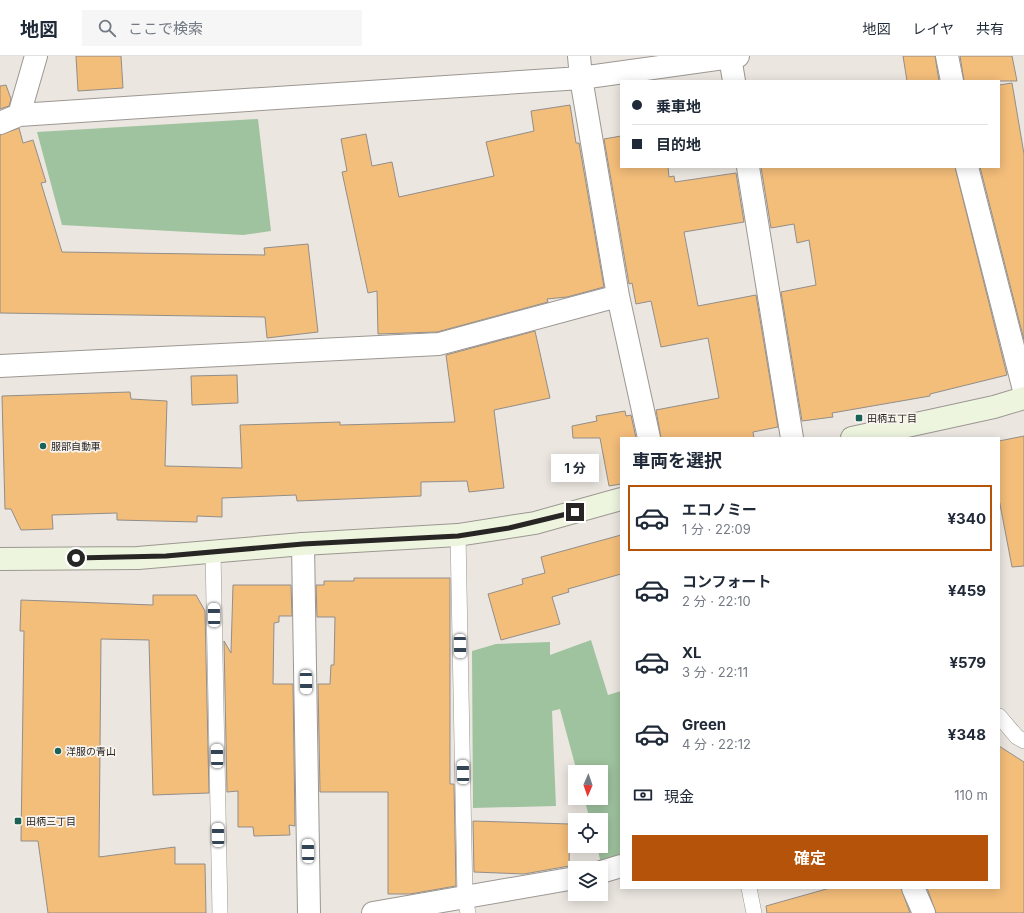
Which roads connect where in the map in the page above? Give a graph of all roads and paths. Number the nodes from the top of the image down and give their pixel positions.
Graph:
1 (36, 56) edge
2 (579, 56) edge
3 (947, 56) edge
4 (734, 57) edge
5 (581, 78) junction
6 (734, 80) edge
7 (952, 80) edge
8 (9, 119) edge
9 (748, 168) edge
10 (967, 168) edge
11 (618, 296) junction
12 (0, 366) edge
13 (1024, 390) edge
14 (1024, 398) edge
15 (649, 437) edge
16 (792, 437) edge
17 (857, 437) edge
18 (620, 499) edge
19 (458, 536) junction
20 (303, 544) junction
21 (213, 552) junction
22 (0, 559) edge
23 (1000, 717) edge
24 (1024, 741) edge
25 (620, 866) edge
26 (608, 870) edge
27 (568, 880) edge
28 (749, 889) edge
29 (913, 889) edge
30 (466, 906) edge
31 (220, 913) edge
32 (310, 913) edge
33 (373, 913) edge
34 (754, 913) edge
35 (924, 913) edge

1 - 8 street
2 - 5 street
3 - 7 street
4 - 5 street
4 - 6 street
5 - 8 street
5 - 11 street
9 - 16 street
10 - 13 street
11 - 12 street
11 - 15 street
14 - 17 street
18 - 19 street
19 - 20 street
19 - 30 lane
20 - 21 street
20 - 32 street
21 - 22 street
21 - 31 lane
23 - 24 lane
25 - 26 street
27 - 30 street
28 - 34 lane
29 - 35 street
30 - 33 street

